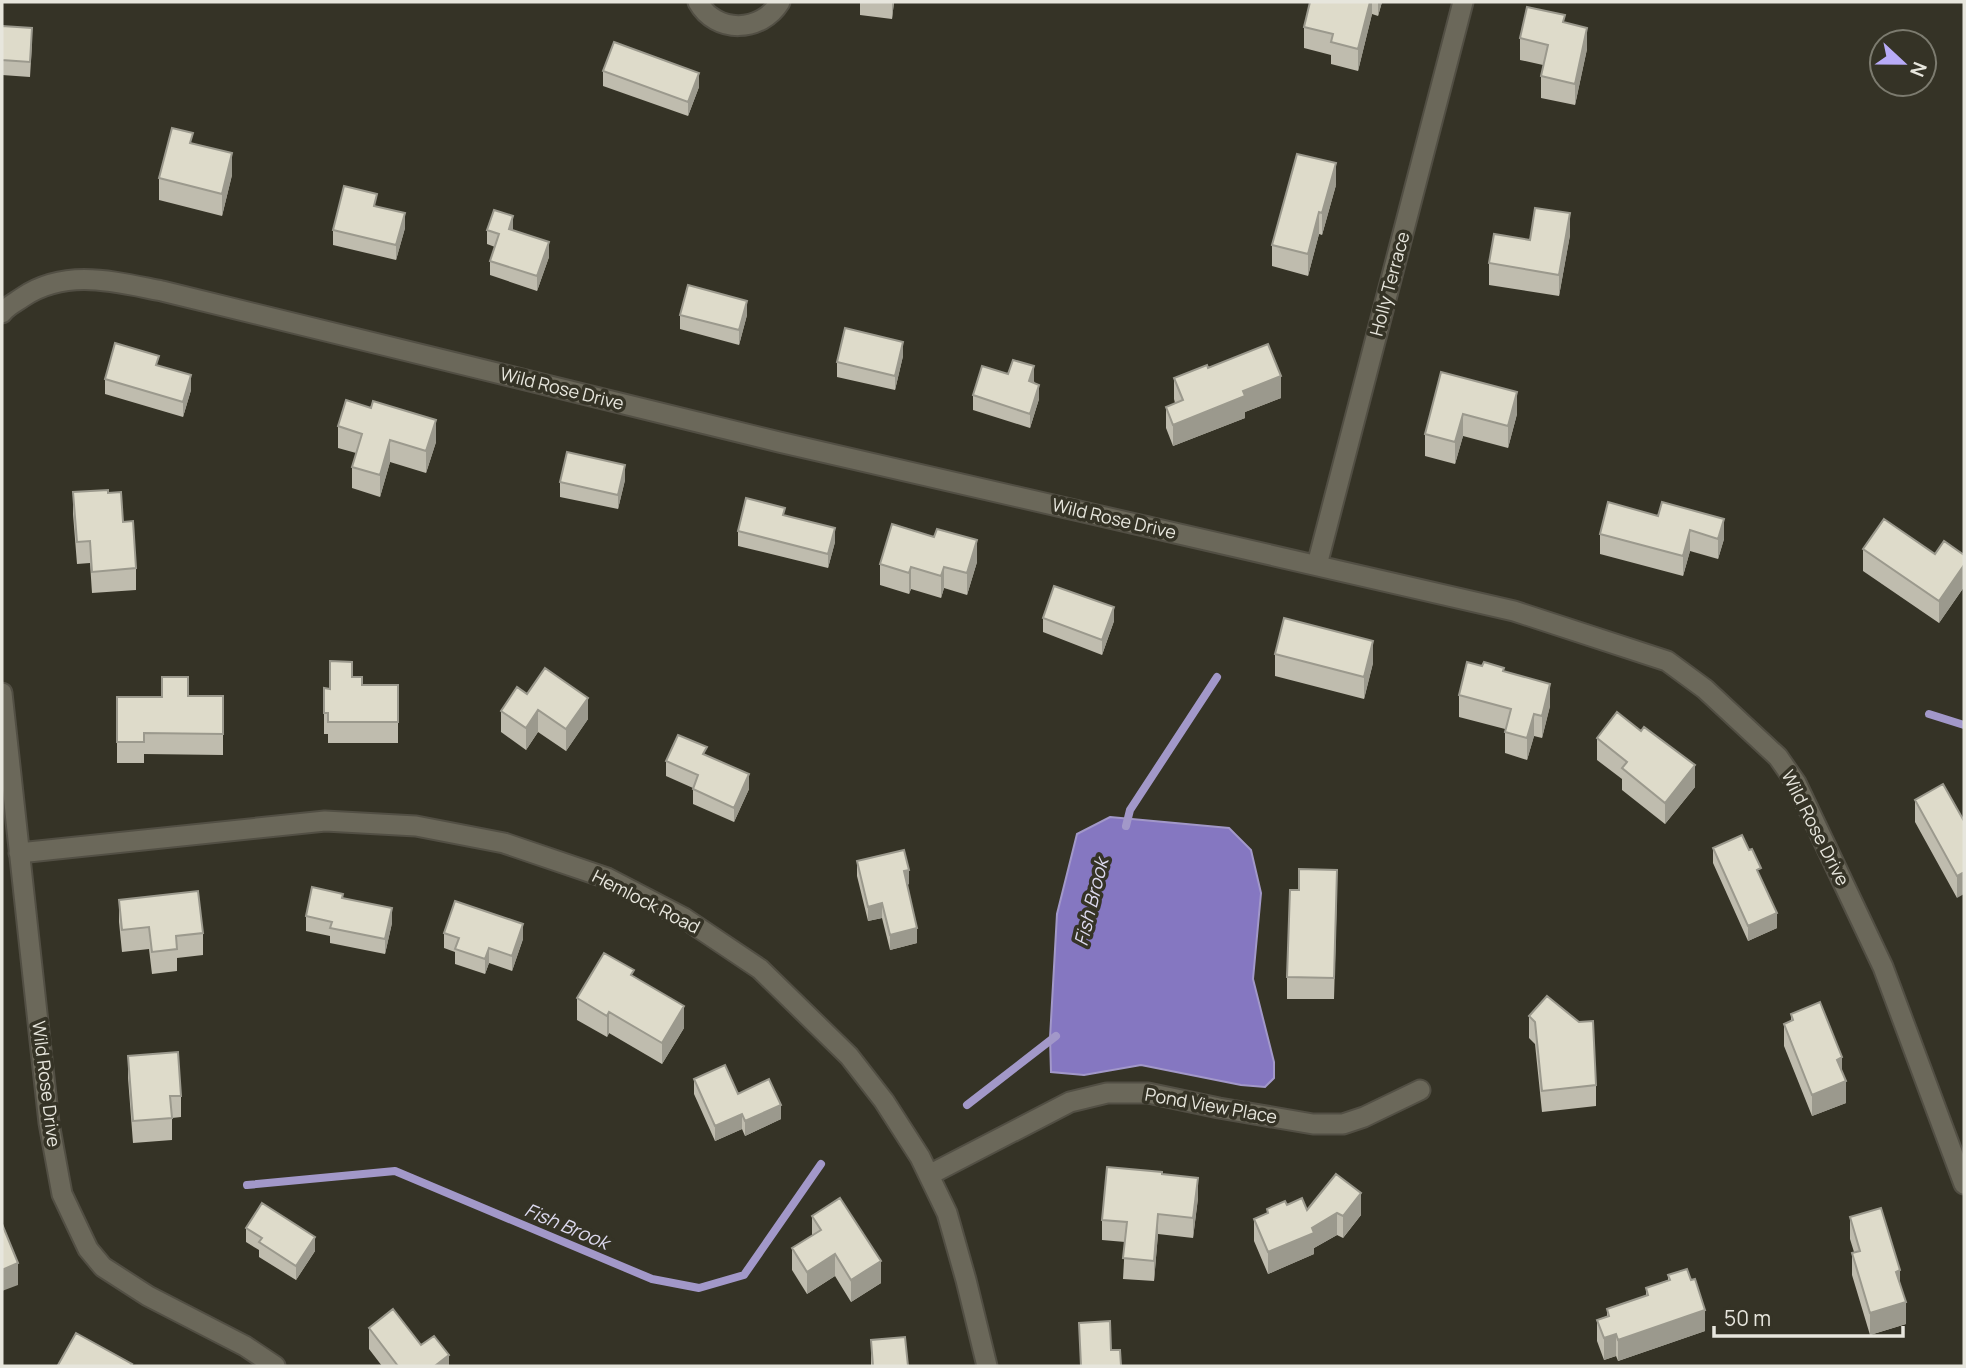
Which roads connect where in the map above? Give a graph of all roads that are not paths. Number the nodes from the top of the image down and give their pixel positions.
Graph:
1 (698, 2) edge
2 (780, 2) edge
3 (1463, 2) edge
4 (2, 313) edge
5 (1317, 565) junction
6 (2, 692) edge
7 (19, 853) junction
8 (1420, 1090) dead end
9 (1958, 1149) edge
10 (929, 1175) junction
11 (1964, 1184) edge
12 (275, 1366) edge
13 (987, 1366) edge

1 - 2 street
3 - 5 street, Holly Terrace
4 - 5 street, Wild Rose Drive
5 - 9 street, Wild Rose Drive
6 - 7 street, Wild Rose Drive
7 - 10 street, Hemlock Road
7 - 12 street, Wild Rose Drive
8 - 10 street, Pond View Place
9 - 11 street, Wild Rose Drive
10 - 13 street, Hemlock Road

